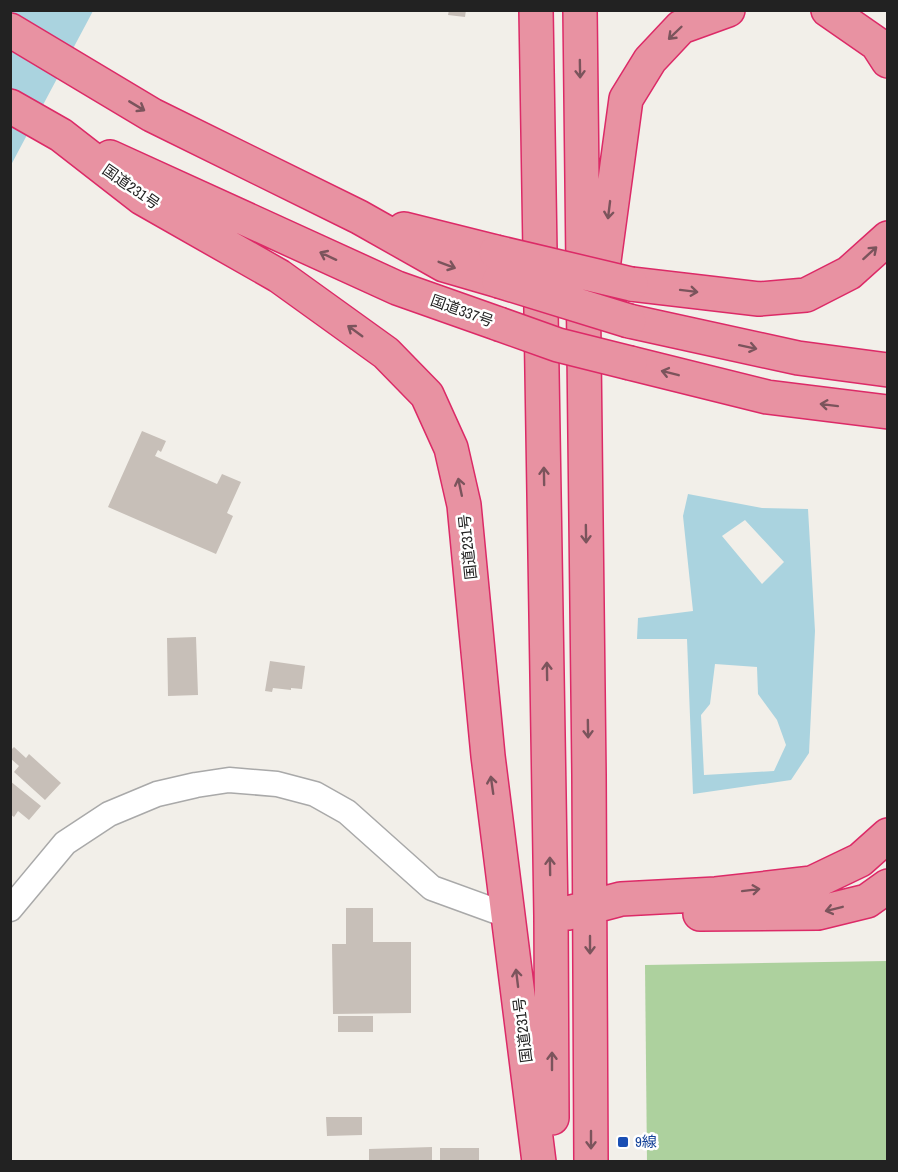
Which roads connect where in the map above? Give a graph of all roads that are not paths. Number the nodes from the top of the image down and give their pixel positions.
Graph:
1 (536, 10) edge
2 (580, 10) edge
3 (728, 10) edge
4 (828, 10) edge
5 (10, 30) edge
6 (888, 61) edge
7 (10, 106) edge
8 (57, 133) junction
9 (888, 238) edge
10 (497, 266) junction
11 (888, 370) edge
12 (888, 411) edge
13 (585, 412) junction
14 (888, 835) edge
15 (888, 886) edge
16 (589, 908) junction
17 (10, 909) edge
18 (509, 916) junction
19 (551, 916) junction
20 (539, 1161) edge
21 (552, 1161) edge
22 (591, 1161) edge

19 -> 1 highway, 国道231号
2 -> 13 highway
3 -> 13 highway
4 - 6 highway
5 -> 10 highway
7 - 8 highway
12 -> 8 highway, 国道337号, bridge
18 -> 8 highway, 国道231号
10 -> 9 highway, bridge
10 -> 11 highway, bridge
13 -> 16 highway
16 -> 14 highway
15 -> 16 highway
16 - 19 highway
16 -> 22 highway
17 - 18 street
18 - 19 highway
20 -> 18 highway, 国道231号
21 -> 19 highway, 国道231号

